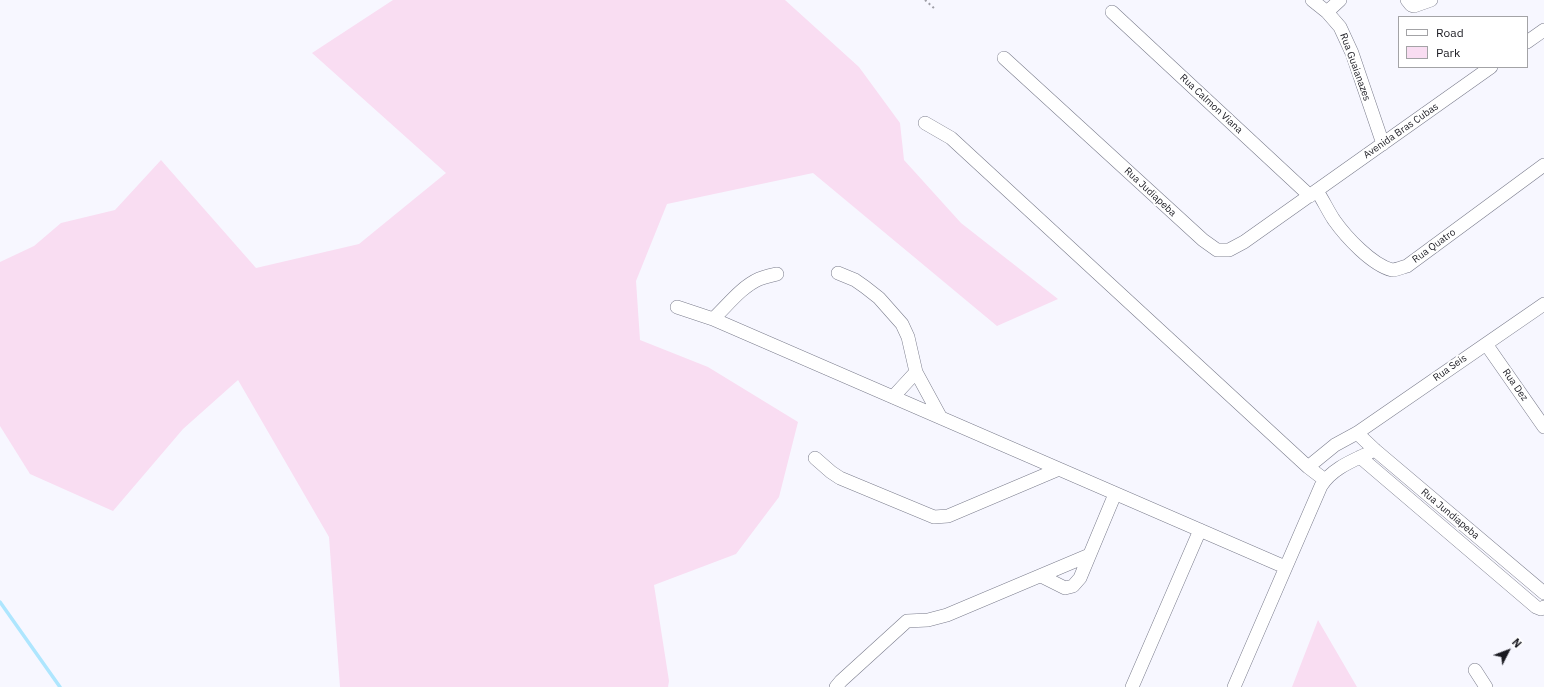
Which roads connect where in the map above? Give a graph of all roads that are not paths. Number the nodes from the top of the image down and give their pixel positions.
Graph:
1 (1312, 0) edge
2 (1340, 0) edge
3 (1407, 0) edge
4 (1430, 0) edge
5 (1112, 12) dead end
6 (1327, 12) junction
7 (1544, 30) edge
8 (1528, 41) edge
9 (1004, 58) dead end
10 (1491, 68) edge
11 (925, 123) dead end
12 (1383, 144) junction
13 (1544, 165) edge
14 (1314, 193) junction
15 (838, 273) dead end
16 (777, 274) dead end
17 (1544, 304) edge
18 (678, 307) dead end
19 (713, 320) junction
20 (1486, 344) junction
21 (916, 372) junction
22 (893, 397) junction
23 (941, 418) junction
24 (1544, 427) edge
25 (1357, 433) junction
26 (1375, 450) junction
27 (1360, 457) junction
28 (814, 458) dead end
29 (1308, 467) junction
30 (1059, 469) junction
31 (1324, 480) junction
32 (1115, 494) junction
33 (1200, 530) junction
34 (1088, 556) junction
35 (1285, 567) junction
36 (1041, 576) junction
37 (1544, 594) edge
38 (1544, 607) edge
39 (1475, 670) dead end
40 (842, 685) edge
41 (1132, 687) edge
42 (1234, 687) edge
43 (1486, 687) edge

1 - 6 street, Rua Guaianazes
2 - 6 street
3 - 4 street
5 - 14 street, Rua Calmon Viana
6 - 12 street, Rua Guaianazes
7 - 8 street
9 - 14 street, Rua Judiapeba
10 - 12 street, Avenida Bras Cubas
11 - 29 street
12 - 14 street, Avenida Bras Cubas
13 - 14 street, Rua Quatro
15 - 21 street
16 - 19 street
17 - 20 street, Rua Seis
18 - 19 street
19 - 22 street
20 - 24 street, Rua Dez
20 - 25 street, Rua Seis
21 - 22 street
21 - 23 street
22 - 23 street
23 - 30 street
25 - 26 street, Rua Jundiapeba
25 - 29 street, Rua Seis
26 - 27 street
26 - 37 street, Rua Jundiapeba
27 - 31 street
27 - 38 street
28 - 30 street
29 - 31 street
30 - 32 street
31 - 35 street
32 - 33 street
32 - 34 street
33 - 35 street
33 - 41 street
34 - 36 street
34 - 36 street
35 - 42 street
36 - 40 street
39 - 43 street

